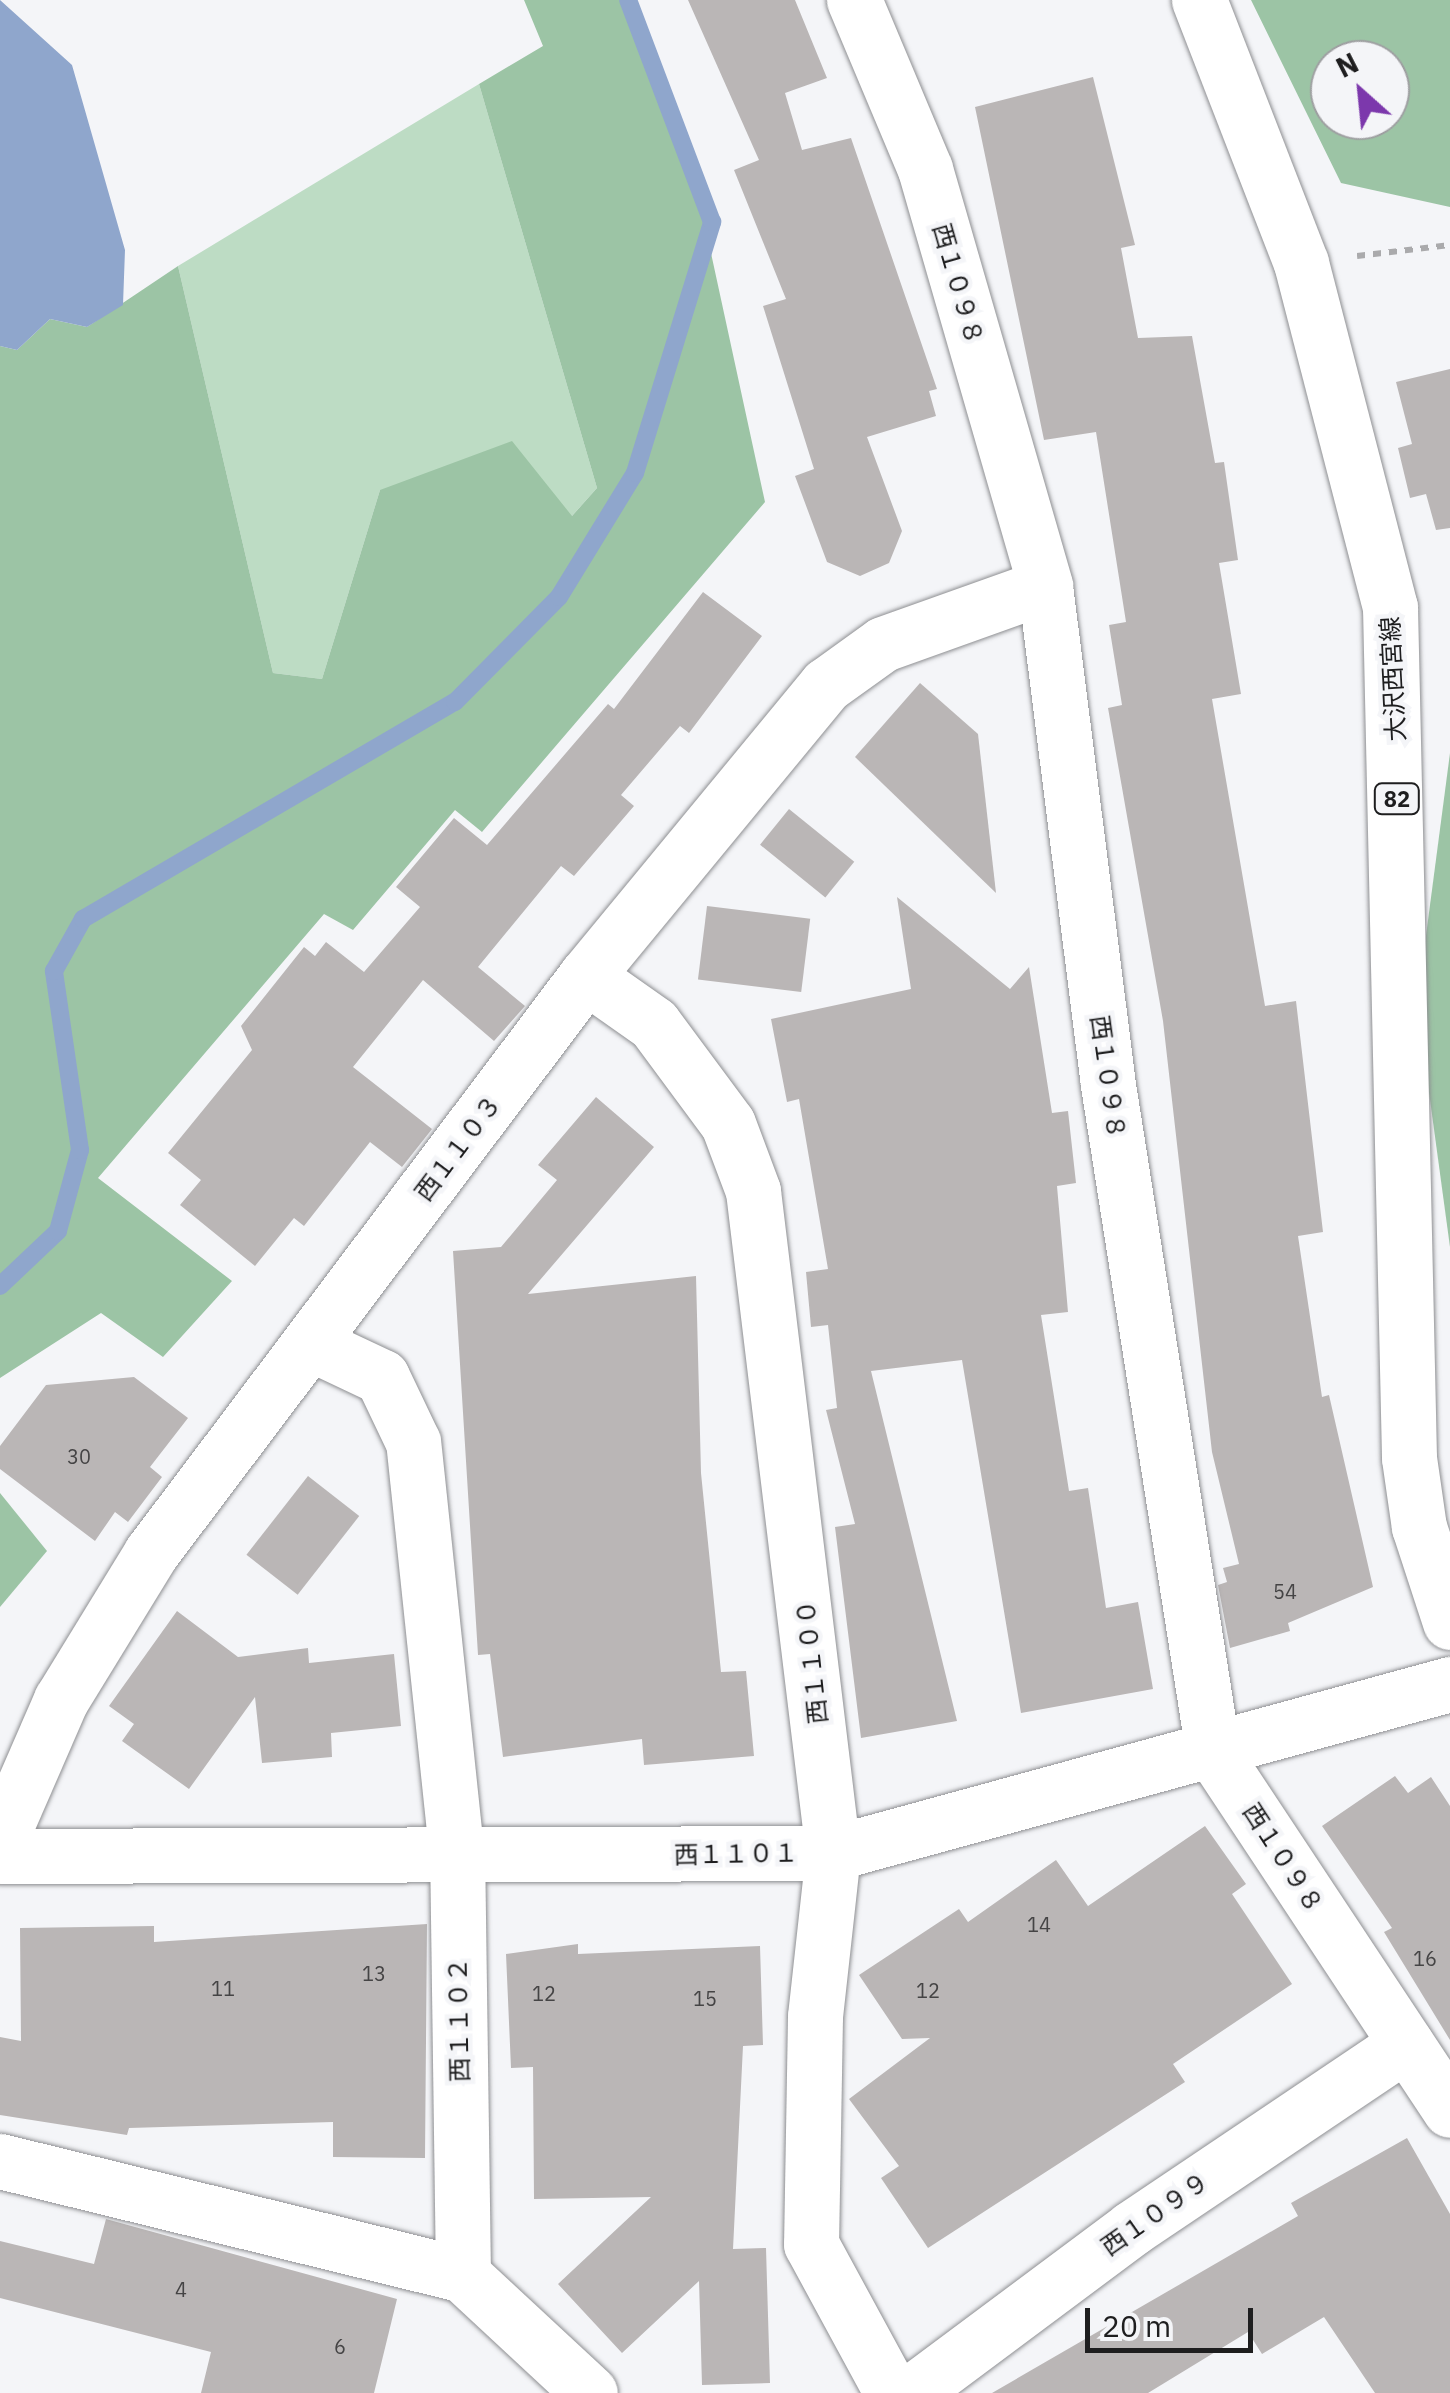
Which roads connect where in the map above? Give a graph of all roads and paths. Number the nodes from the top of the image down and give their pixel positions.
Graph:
1 (854, 0) edge
2 (1199, 0) edge
3 (1450, 245) edge
4 (1301, 263) junction
5 (1045, 586) junction
6 (586, 976) junction
7 (312, 1344) junction
8 (1450, 1622) edge
9 (1450, 1684) edge
10 (1213, 1752) junction
11 (0, 1840) edge
12 (834, 1853) junction
13 (0, 1856) edge
14 (457, 1859) junction
15 (1406, 2044) junction
16 (1450, 2110) edge
17 (0, 2161) edge
18 (463, 2275) junction
19 (590, 2393) edge
20 (892, 2393) edge
21 (910, 2393) edge

1 - 5 street, 西１０９８
2 - 4 street, 大沢西宮線 / 82
3 - 4 path
4 - 8 street, 大沢西宮線 / 82
5 - 6 street, 西１１０３
5 - 10 street, 西１０９８
6 - 7 street, 西１１０３
6 - 12 street, 西１１００
7 - 11 street, 西１１０３
7 - 14 street, 西１１０２
9 - 10 street, 西１１０１
10 - 12 street, 西１１０１
10 - 15 street, 西１０９８
12 - 14 street, 西１１０１
12 - 20 street, 西１１００
13 - 14 street, 西１１０１
14 - 18 street, 西１１０２
15 - 16 street, 西１０９８
15 - 21 street, 西１０９９
17 - 18 street
18 - 19 street

